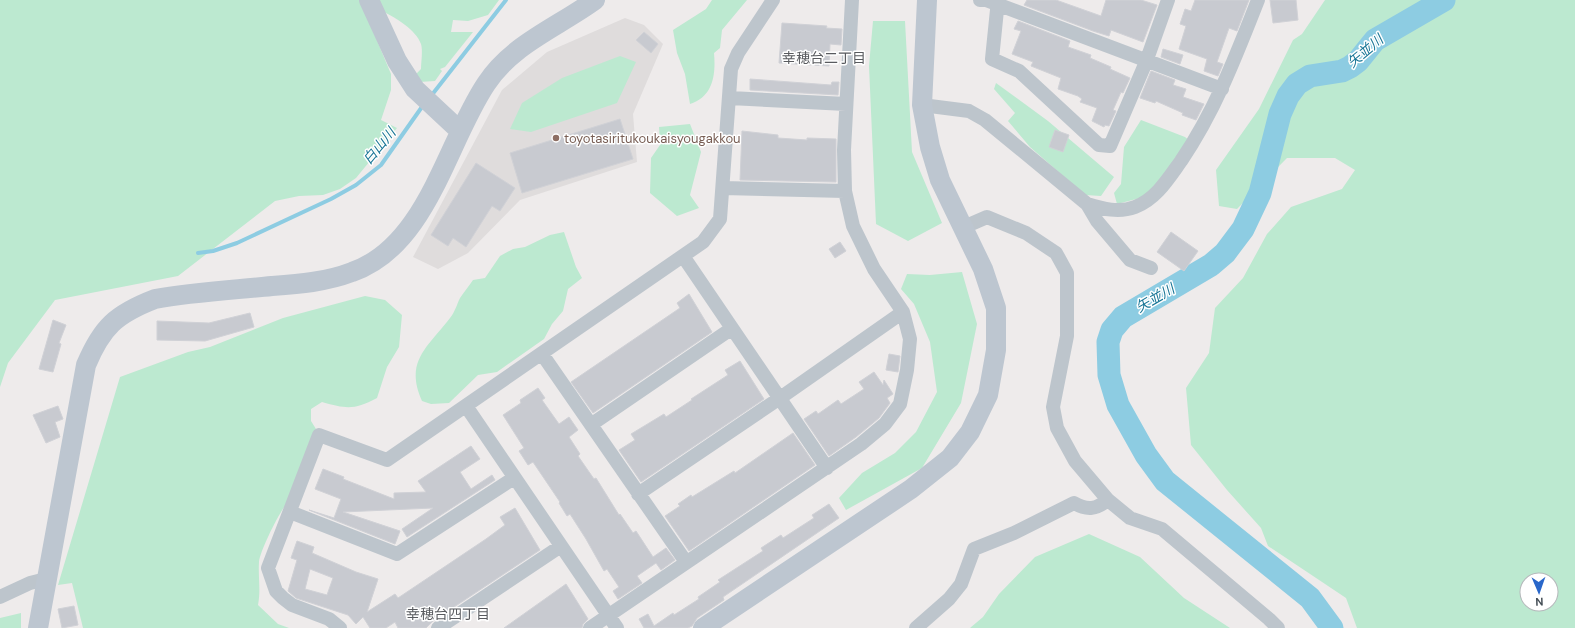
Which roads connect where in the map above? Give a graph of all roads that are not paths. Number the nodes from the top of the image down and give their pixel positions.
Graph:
1 (369, 0) edge
2 (595, 0) edge
3 (773, 0) edge
4 (852, 0) edge
5 (927, 0) edge
6 (980, 0) edge
7 (1168, 0) edge
8 (1258, 0) edge
9 (994, 2) edge
10 (1146, 62) junction
11 (1222, 89) junction
12 (730, 98) junction
13 (846, 104) junction
14 (922, 105) junction
15 (460, 131) junction
16 (723, 188) junction
17 (844, 191) junction
18 (1088, 204) junction
19 (964, 227) junction
20 (683, 256) junction
21 (1151, 268) dead end
22 (903, 312) junction
23 (731, 329) junction
24 (542, 354) junction
25 (780, 398) junction
26 (466, 406) junction
27 (592, 424) junction
28 (827, 468) junction
29 (514, 478) junction
30 (638, 494) junction
31 (1108, 500) junction
32 (290, 512) junction
33 (561, 546) junction
34 (686, 562) junction
35 (46, 580) junction
36 (0, 597) edge
37 (608, 616) junction
38 (38, 628) edge
39 (340, 628) edge
40 (438, 628) edge
41 (590, 628) edge
42 (617, 628) edge
43 (703, 628) edge
44 (916, 628) edge
45 (1278, 628) edge

1 - 15 street
2 - 15 street
3 - 12 street
4 - 13 street
5 - 14 street
6 - 9 street
7 - 10 street
8 - 11 street
9 - 10 street
9 - 10 street
10 - 11 street
11 - 18 street
12 - 13 street
12 - 16 street
13 - 17 street
14 - 18 street
14 - 19 street
15 - 35 street
16 - 17 street
16 - 20 street
17 - 22 street
18 - 21 street
19 - 31 street
19 - 43 street
20 - 23 street
20 - 24 street
22 - 25 street
22 - 28 street
23 - 25 street
23 - 27 street
24 - 26 street
24 - 27 street
25 - 28 street
25 - 30 street
26 - 29 street
26 - 32 street
27 - 30 street
28 - 34 street
29 - 32 street
29 - 33 street
30 - 34 street
31 - 44 street
31 - 45 street
32 - 39 street
33 - 37 street
33 - 40 street
34 - 37 street
35 - 36 street
35 - 38 street
37 - 41 street
37 - 42 street

